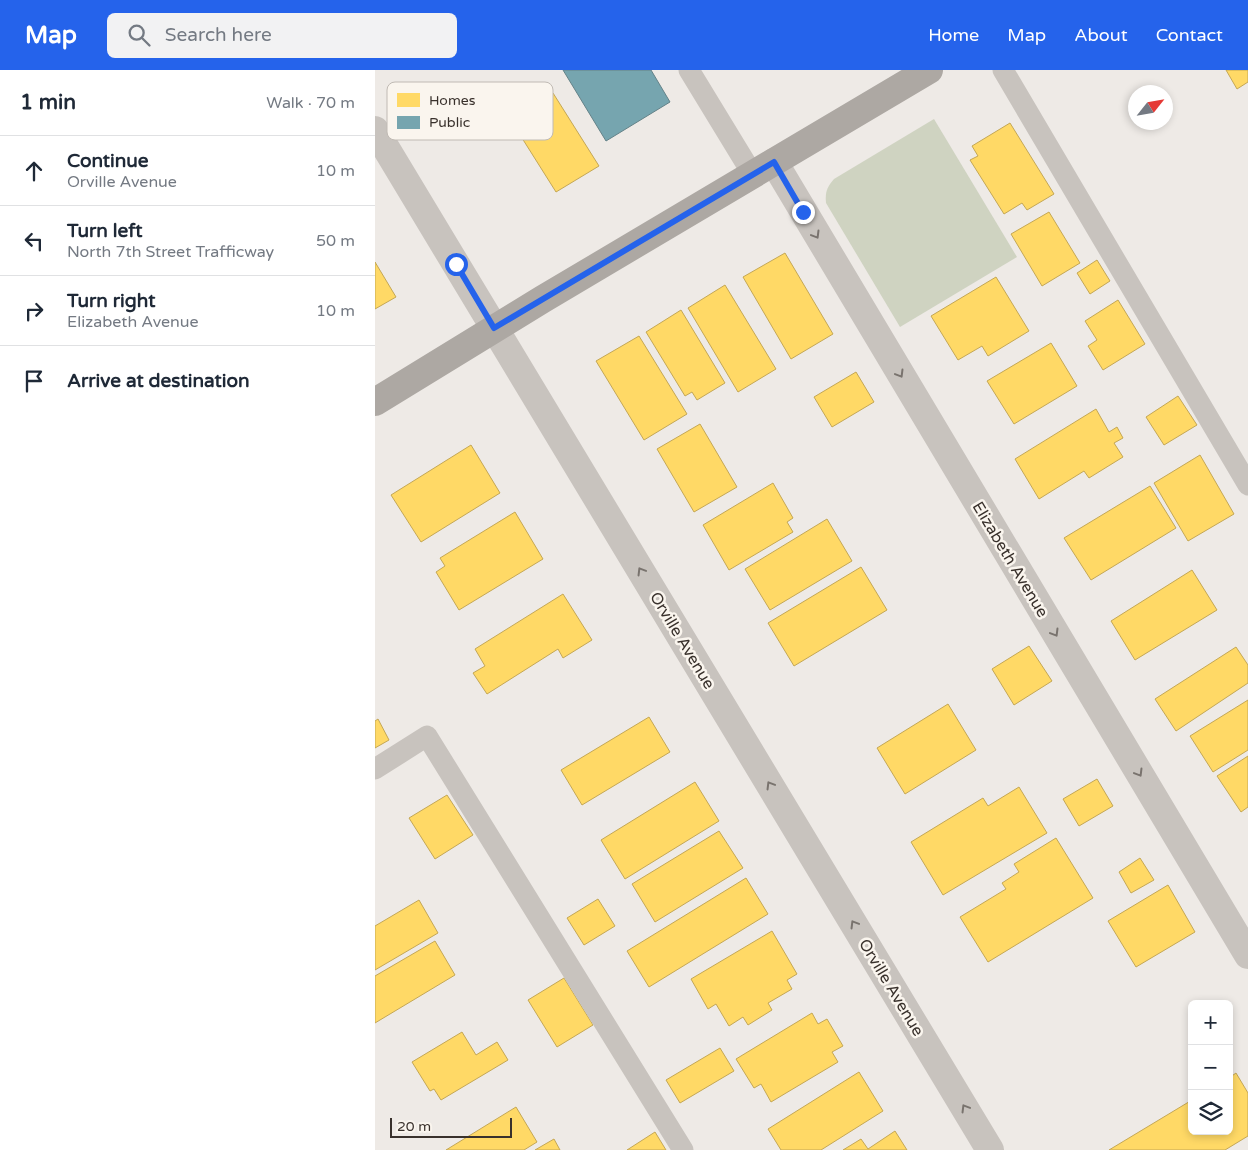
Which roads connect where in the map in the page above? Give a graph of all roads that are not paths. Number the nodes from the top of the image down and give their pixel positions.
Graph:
1 (689, 70) edge
2 (929, 70) edge
3 (1003, 70) edge
4 (375, 130) edge
5 (764, 169) junction
6 (494, 328) junction
7 (375, 402) edge
8 (1248, 485) edge
9 (375, 769) edge
10 (1248, 955) edge
11 (683, 1150) edge
12 (990, 1150) edge

1 - 5 lane
2 - 5 main road
3 - 8 lane
4 - 6 street, Orville Avenue
5 - 6 main road
5 -> 10 street, Elizabeth Avenue
6 - 7 main road
12 -> 6 street, Orville Avenue
9 - 11 lane

